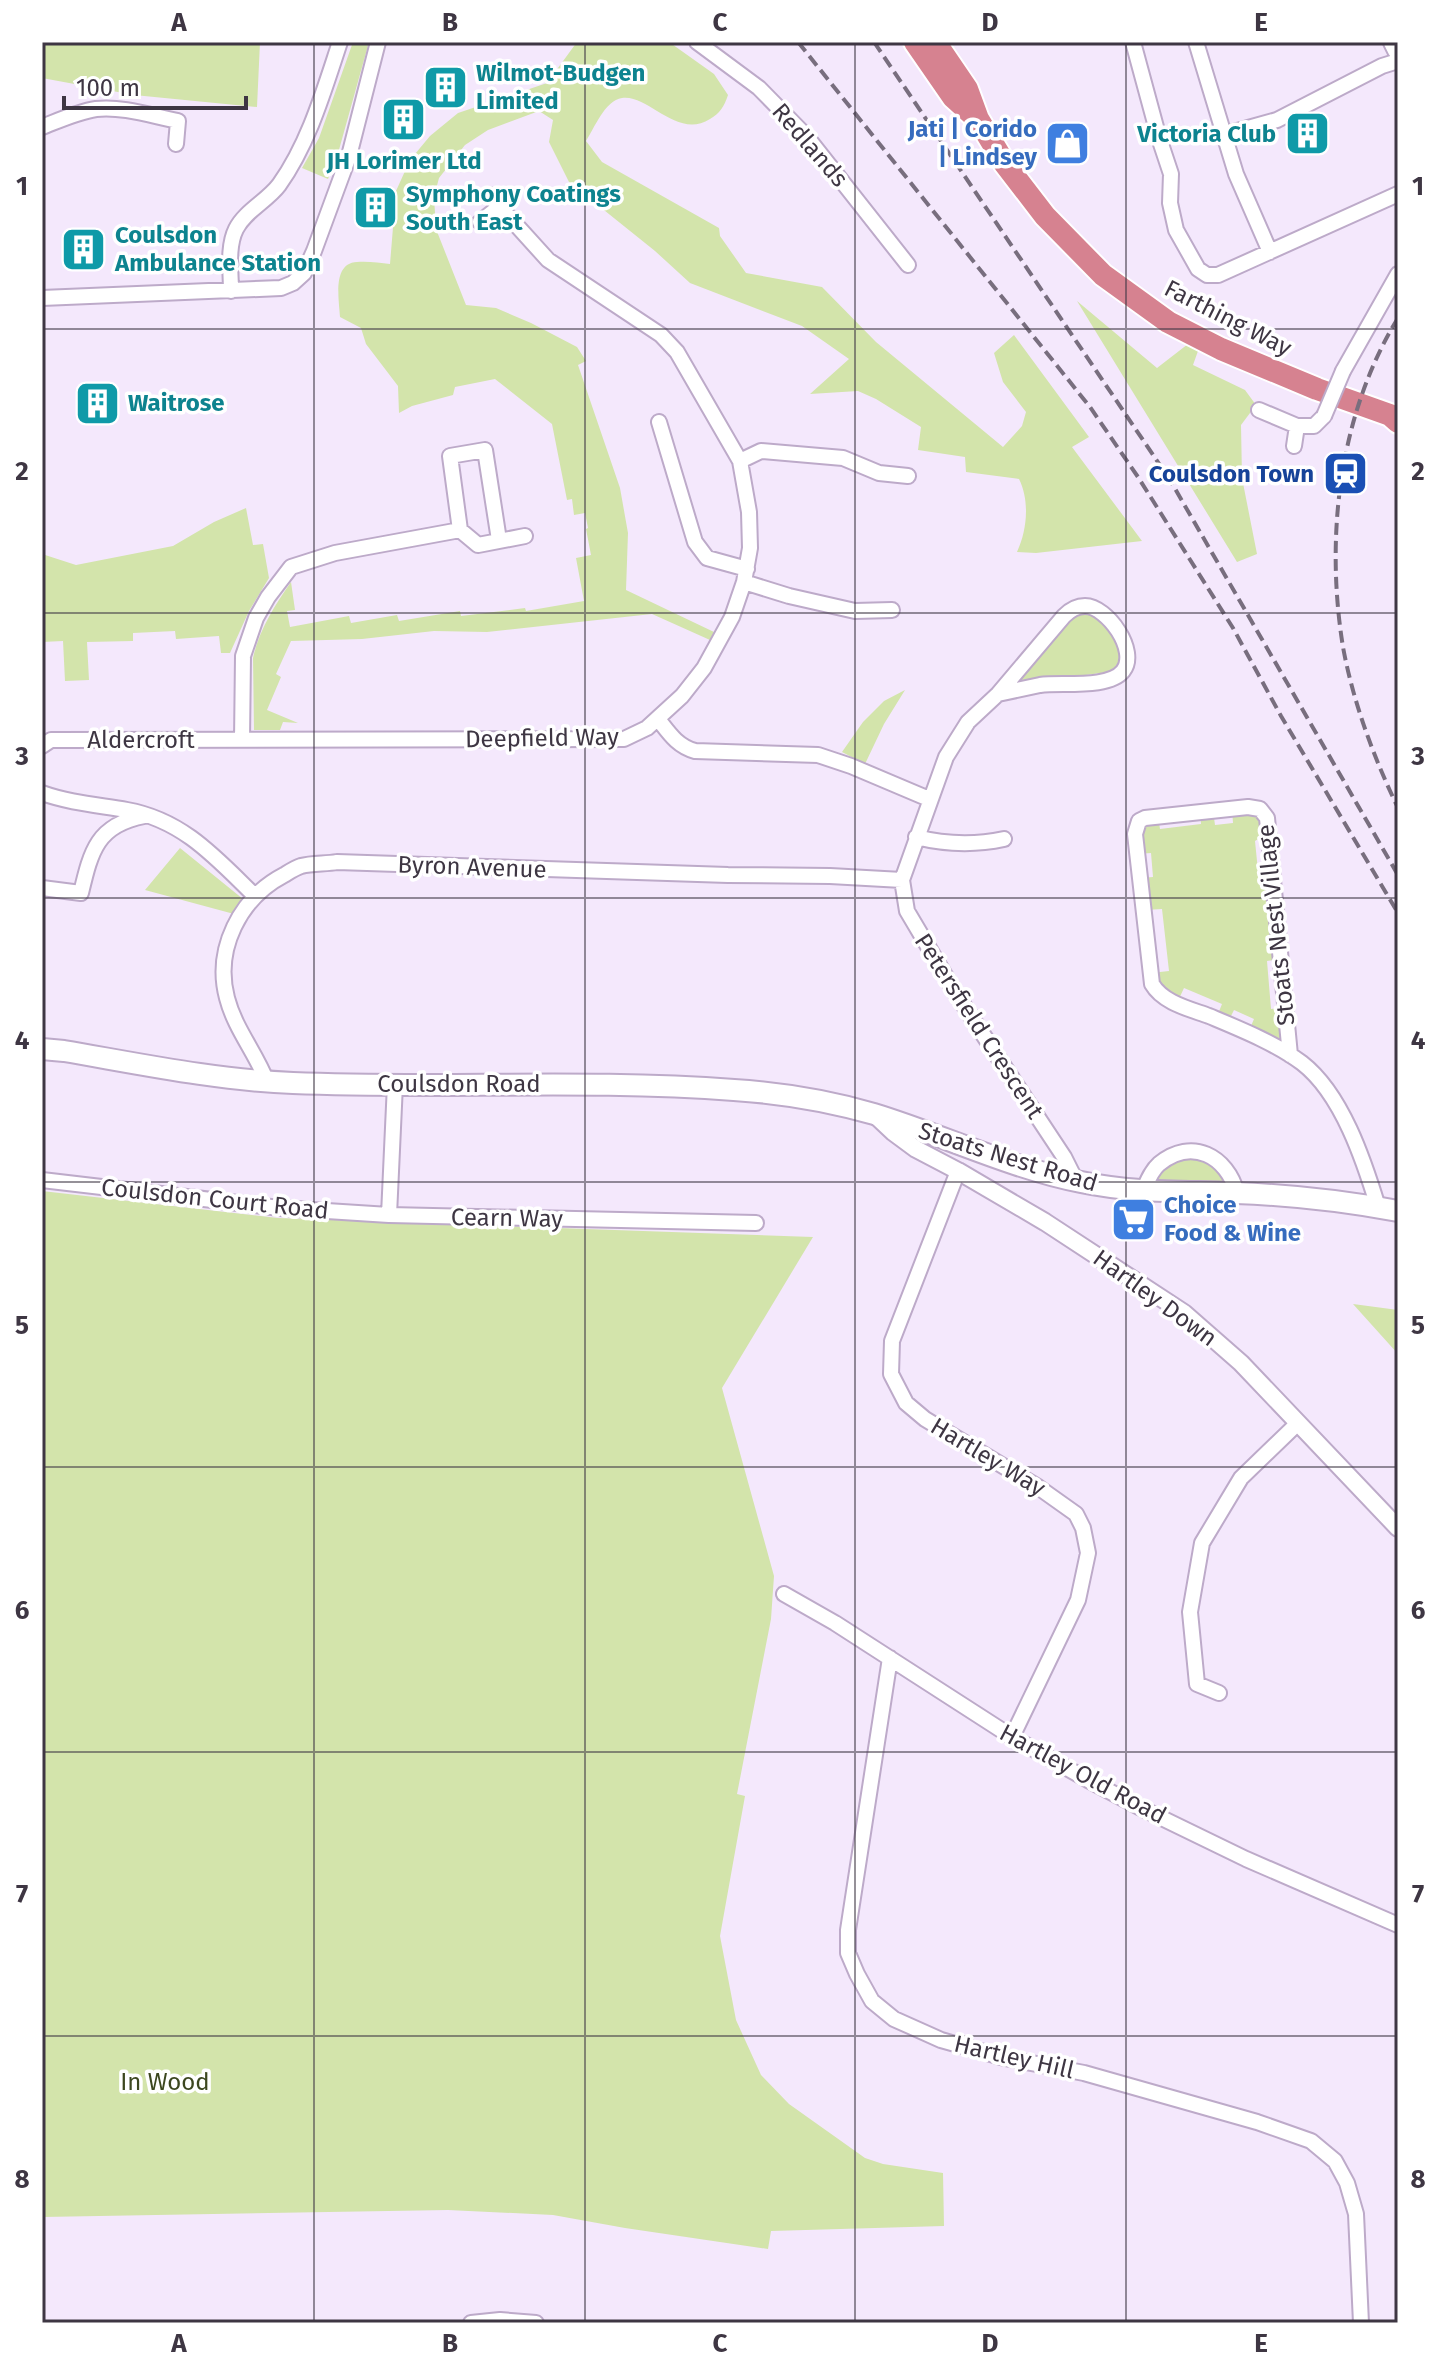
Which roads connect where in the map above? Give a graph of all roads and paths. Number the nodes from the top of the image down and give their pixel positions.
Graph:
1 (340, 42) edge
2 (378, 42) edge
3 (697, 42) edge
4 (1133, 42) edge
5 (1196, 42) edge
6 (1394, 42) edge
7 (932, 46) edge
8 (1398, 50) edge
9 (1398, 61) edge
10 (42, 127) edge
11 (1223, 135) junction
12 (176, 144) dead end
13 (1398, 194) edge
14 (480, 222) dead end
15 (1270, 252) junction
16 (908, 265) dead end
17 (1398, 274) edge
18 (231, 291) junction
19 (42, 298) edge
20 (1259, 410) dead end
21 (1395, 418) edge
22 (659, 422) dead end
23 (1297, 426) junction
24 (1294, 446) dead end
25 (740, 461) junction
26 (908, 476) dead end
27 (460, 530) junction
28 (525, 536) dead end
29 (499, 540) junction
30 (745, 576) junction
31 (892, 610) dead end
32 (998, 694) junction
33 (658, 719) junction
34 (242, 740) junction
35 (42, 746) edge
36 (42, 793) edge
37 (929, 799) junction
38 (146, 816) junction
39 (916, 837) junction
40 (995, 846) dead end
41 (902, 880) junction
42 (42, 888) edge
43 (254, 895) junction
44 (42, 1049) edge
45 (1290, 1055) junction
46 (267, 1082) junction
47 (395, 1084) junction
48 (875, 1115) junction
49 (958, 1171) junction
50 (42, 1180) edge
51 (1076, 1181) junction
52 (1143, 1191) junction
53 (1237, 1193) junction
54 (1388, 1209) edge
55 (389, 1215) junction
56 (756, 1223) dead end
57 (1298, 1423) junction
58 (1398, 1528) edge
59 (784, 1594) dead end
60 (890, 1658) junction
61 (1219, 1693) dead end
62 (1012, 1737) junction
63 (1398, 1925) edge
64 (471, 2323) edge
65 (536, 2323) edge
66 (1361, 2323) edge

1 - 18 street
2 - 18 street
3 - 16 street, Redlands
4 - 15 street
5 - 11 street
6 - 8 main road
7 - 21 highway, Farthing Way
9 - 11 street
10 - 12 street
11 - 15 street
13 - 15 street
14 - 25 street, Deepfield Way
17 - 23 street, bridge
18 - 19 street
20 - 23 street
22 - 30 street
23 - 24 street
25 - 26 street
25 - 30 street, Deepfield Way
27 - 29 street
27 - 29 street
27 - 34 street
28 - 29 street
30 - 31 street
30 - 33 street, Deepfield Way
32 - 32 street
32 - 37 street
33 - 34 street, Deepfield Way
33 - 37 street
34 - 35 street, Aldercroft
36 - 38 street
37 - 39 street
38 - 42 street
38 - 43 street
39 - 40 street
39 - 41 street
41 - 43 street, Byron Avenue
41 - 51 street, Petersfield Crescent
43 - 46 street, Byron Avenue
44 - 46 main road, Coulsdon Road
45 - 45 street, Stoats Nest Village
45 - 54 street, Stoats Nest Village
46 - 47 main road, Coulsdon Road
47 - 48 main road, Coulsdon Road
47 - 55 street
48 - 49 street, Hartley Down
48 - 51 main road, Stoats Nest Road
49 - 57 street, Hartley Down
49 - 62 street, Hartley Way
50 - 55 street, Coulsdon Court Road
51 - 52 main road, Stoats Nest Road
52 - 53 main road, Stoats Nest Road
52 - 53 street
53 - 54 main road, Stoats Nest Road
55 - 56 street, Cearn Way
57 - 58 street, Hartley Down
57 - 61 street
59 - 60 street, Hartley Old Road
60 - 62 street, Hartley Old Road
60 - 66 street, Hartley Hill
62 - 63 street, Hartley Old Road
64 - 65 street

